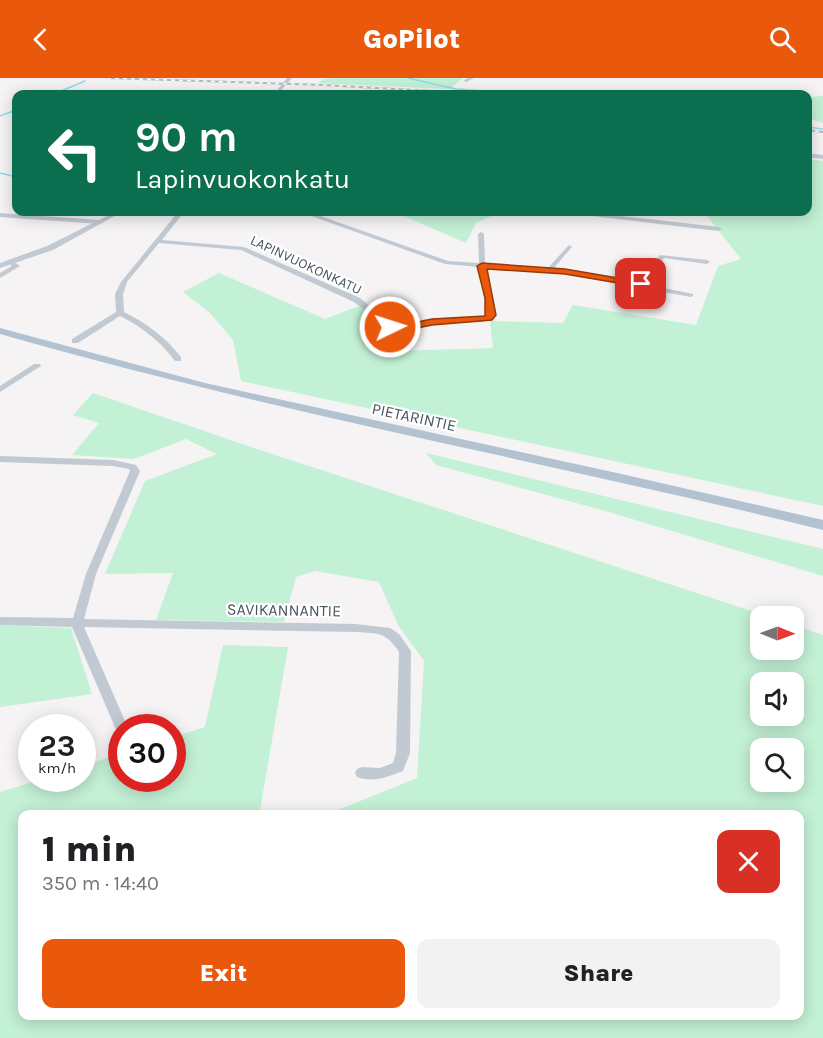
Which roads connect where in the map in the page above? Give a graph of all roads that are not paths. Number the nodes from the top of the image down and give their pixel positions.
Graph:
1 (290, 78) edge
2 (472, 78) edge
3 (465, 81) dead end
4 (280, 90) edge
5 (14, 216) edge
6 (111, 216) edge
7 (178, 216) edge
8 (316, 216) edge
9 (608, 216) edge
10 (651, 216) edge
11 (649, 221) junction
12 (100, 222) junction
13 (719, 230) dead end
14 (481, 234) dead end
15 (157, 240) junction
16 (569, 247) dead end
17 (707, 262) dead end
18 (12, 263) junction
19 (0, 266) edge
20 (482, 266) junction
21 (549, 270) junction
22 (0, 276) edge
23 (641, 284) junction
24 (691, 295) dead end
25 (120, 313) junction
26 (0, 331) edge
27 (75, 340) dead end
28 (178, 359) dead end
29 (37, 366) dead end
30 (0, 390) edge
31 (0, 459) edge
32 (823, 525) edge
33 (0, 621) edge
34 (77, 624) junction
35 (116, 714) edge
36 (362, 773) dead end

1 - 4 street
2 - 3 street
5 - 12 street
6 - 12 street
7 - 15 street
8 - 20 street
9 - 11 street
10 - 11 street
11 - 13 street
12 - 18 street
14 - 20 street
15 - 20 street, LAPINVUOKONKATU
15 - 25 street
16 - 21 street
17 - 23 street
18 - 19 street
18 - 22 street
20 - 21 street
21 - 23 street
23 - 24 street
25 - 27 street
25 - 28 street
26 - 32 main road, PIETARINTIE
29 - 30 street
31 - 34 street
33 - 34 street, SAVIKANNANTIE
34 - 35 street
34 - 36 street, SAVIKANNANTIE

